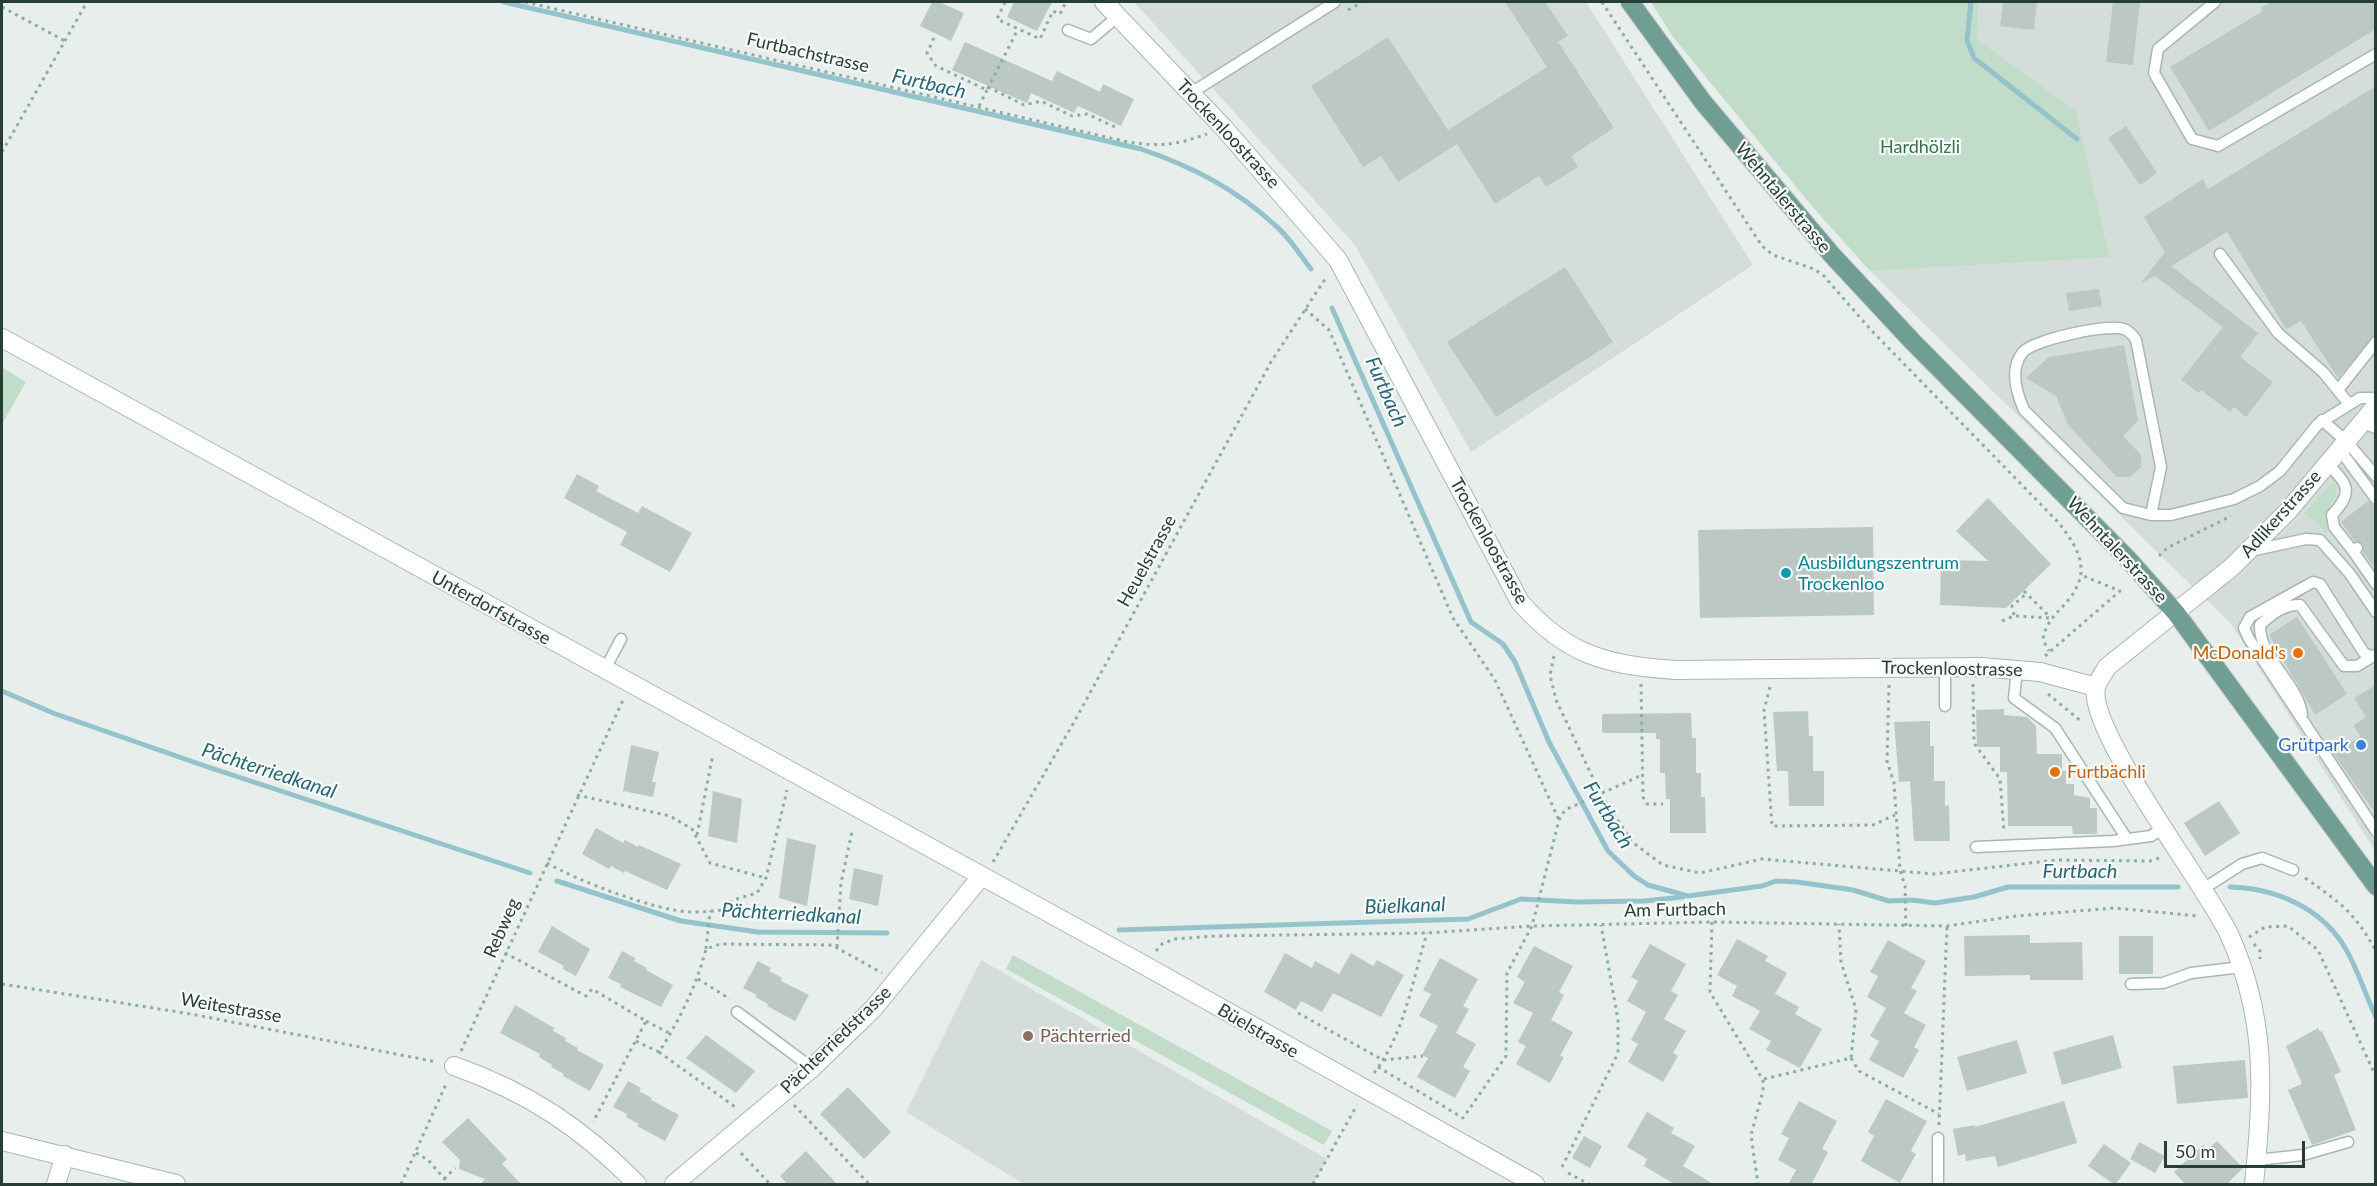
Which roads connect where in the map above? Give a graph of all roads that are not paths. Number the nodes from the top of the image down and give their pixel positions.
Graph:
1 (1104, 2) edge
2 (1335, 2) edge
3 (1630, 2) edge
4 (2215, 2) edge
5 (1117, 17) junction
6 (1068, 30) dead end
7 (2376, 54) edge
8 (1191, 93) junction
9 (2220, 254) dead end
10 (2, 338) edge
11 (2376, 342) edge
12 (2338, 390) junction
13 (2376, 398) edge
14 (2349, 404) junction
15 (2376, 406) edge
16 (2322, 420) junction
17 (2369, 426) edge
18 (2338, 452) junction
19 (2376, 476) edge
20 (2368, 488) junction
21 (2346, 489) junction
22 (2376, 498) edge
23 (2151, 515) junction
24 (2320, 540) junction
25 (2345, 541) junction
26 (2247, 552) junction
27 (2376, 584) edge
28 (2376, 612) edge
29 (2176, 613) junction
30 (621, 639) dead end
31 (2374, 656) edge
32 (1945, 667) junction
33 (2017, 669) junction
34 (604, 671) junction
35 (2096, 687) junction
36 (1945, 706) dead end
37 (2303, 719) junction
38 (2163, 828) junction
39 (2376, 831) edge
40 (2127, 839) junction
41 (1976, 847) dead end
42 (2293, 870) road end
43 (982, 878) junction
44 (2376, 886) edge
45 (2203, 889) junction
46 (2242, 967) junction
47 (2131, 984) dead end
48 (737, 1012) dead end
49 (454, 1066) road end
50 (812, 1068) junction
51 (1938, 1138) road end
52 (2, 1142) edge
53 (2348, 1142) dead end
54 (64, 1155) junction
55 (2257, 1160) junction
56 (56, 1185) edge
57 (177, 1185) edge
58 (637, 1185) edge
59 (674, 1185) edge
60 (1535, 1185) edge
61 (1938, 1185) edge
62 (2254, 1185) edge

1 - 5 street, Trockenloostrasse
2 - 8 lane
3 - 29 main road, Wehntalerstrasse
4 - 7 lane
5 - 6 lane
5 - 8 street, Trockenloostrasse
8 - 32 street, Trockenloostrasse
9 - 12 lane
10 - 34 street, Unterdorfstrasse
11 - 12 lane
12 - 14 lane
13 - 14 lane
14 - 16 lane
15 - 17 street, Adlikerstrasse
16 - 18 lane
16 - 23 lane
17 - 18 street, Adlikerstrasse
18 - 19 lane
18 - 20 lane
18 - 21 lane
18 - 26 street, Adlikerstrasse
20 - 21 lane
20 - 22 lane
21 - 25 lane
23 - 23 lane
24 - 25 lane
24 - 26 lane
24 - 28 lane
25 - 27 lane
26 - 29 street, Adlikerstrasse
29 - 35 street, Wehntalerstrasse
29 - 44 main road
30 - 34 lane
31 - 37 lane
31 - 37 lane
32 - 33 street, Trockenloostrasse
32 - 36 lane
33 - 35 street, Trockenloostrasse
33 - 40 lane
34 - 43 street, Unterdorfstrasse
35 - 38 street
37 - 39 lane
38 - 40 lane
38 - 45 street
40 - 41 lane
42 - 45 lane
43 - 50 street, Pächterriedstrasse
43 - 60 street, Büelstrasse
45 - 46 street
46 - 47 lane
46 - 55 street
48 - 50 lane
49 - 58 street
50 - 59 street, Pächterriedstrasse
51 - 61 lane
52 - 54 street
53 - 55 lane
54 - 56 street
54 - 57 street
55 - 62 street

